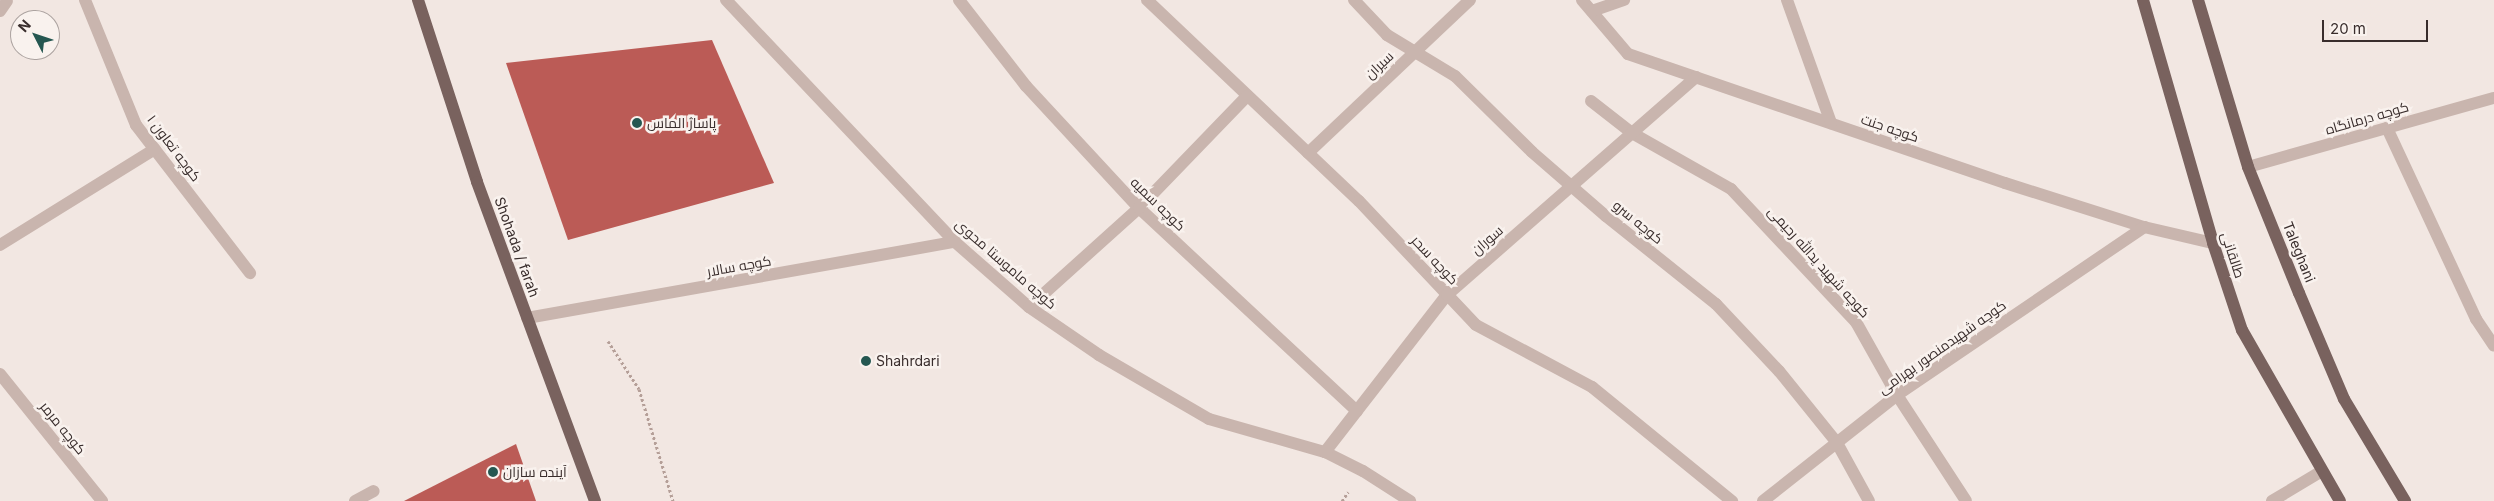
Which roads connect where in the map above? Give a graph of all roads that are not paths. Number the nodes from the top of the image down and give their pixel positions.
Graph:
1 (84, 0) edge
2 (418, 0) edge
3 (726, 0) edge
4 (959, 0) edge
5 (1147, 0) edge
6 (1354, 0) edge
7 (1470, 0) edge
8 (1582, 0) edge
9 (1624, 0) edge
10 (1787, 0) edge
11 (2143, 0) edge
12 (2200, 1) edge
13 (1592, 11) junction
14 (1415, 52) junction
15 (1696, 77) junction
16 (1248, 96) junction
17 (2494, 98) edge
18 (1591, 101) dead end
19 (1831, 123) junction
20 (2387, 128) junction
21 (1632, 133) junction
22 (154, 149) junction
23 (1308, 153) junction
24 (2248, 168) junction
25 (1572, 186) junction
26 (1139, 208) junction
27 (2144, 227) junction
28 (955, 242) junction
29 (2213, 244) junction
30 (0, 245) edge
31 (250, 273) dead end
32 (1447, 295) junction
33 (1029, 307) junction
34 (527, 318) junction
35 (2494, 346) edge
36 (0, 374) edge
37 (1897, 395) junction
38 (1357, 410) junction
39 (1837, 442) junction
40 (1325, 452) junction
41 (2322, 471) junction
42 (374, 491) dead end
43 (102, 501) edge
44 (355, 501) edge
45 (595, 501) edge
46 (1410, 501) edge
47 (1732, 501) edge
48 (1763, 501) edge
49 (1869, 501) edge
50 (1966, 501) edge
51 (2272, 501) edge
52 (2340, 501) edge
53 (2405, 501) edge

1 - 22 street, کوچه تعاون ۱
2 - 34 main road, Shohada / farah
3 - 28 street, کوچه ماموستا محوی
4 - 26 street, کوچه سمیه
5 - 16 street, کوچه سحر
6 - 14 street, کوچه سرو
7 - 14 street, سیران
8 - 13 street, کوچه جنت
9 - 13 street
10 - 19 street
11 - 29 main road, طالقانی
12 - 24 main road, Taleghani
13 - 15 street, کوچه جنت
14 - 23 street, سیران
14 - 25 street, کوچه سرو
15 - 19 street, کوچه جنت
15 - 21 street, سوران
16 - 23 street, کوچه سحر
16 - 26 street
17 - 20 street, کوچه درمانگاه
18 - 21 street, کوچه شهید یدالله رحیمی
19 - 27 street, کوچه جنت
20 - 24 street, کوچه درمانگاه
20 - 35 street
21 - 25 street, سوران
21 - 37 street, کوچه شهید یدالله رحیمی
22 - 30 street
22 - 31 street, کوچه تعاون ۱
23 - 32 street, کوچه سحر
24 - 53 main road, Taleghani
25 - 32 street, سوران
25 - 39 street, کوچه سرو
26 - 33 street
26 - 38 street, کوچه سمیه
27 - 29 street, کوچه جنت
27 - 37 street, کوچه شهیدمنصور بهرامی
28 - 33 street, کوچه ماموستا محوی
28 - 34 street, کوچه سالار
29 - 41 main road, طالقانی
32 - 38 street, سوران
32 - 47 street, کوچه سحر
33 - 40 street, کوچه ماموستا محوی
34 - 45 main road, Shohada / farah
36 - 43 street, کوچه مرمر
37 - 39 street, کوچه شهیدمنصور بهرامی
37 - 50 street, کوچه شهید یدالله رحیمی
38 - 40 street, سوران
39 - 48 street, کوچه شهیدمنصور بهرامی
39 - 49 street, کوچه سرو
40 - 46 street, کوچه ماموستا محوی
41 - 51 street
41 - 52 main road, طالقانی
42 - 44 street

